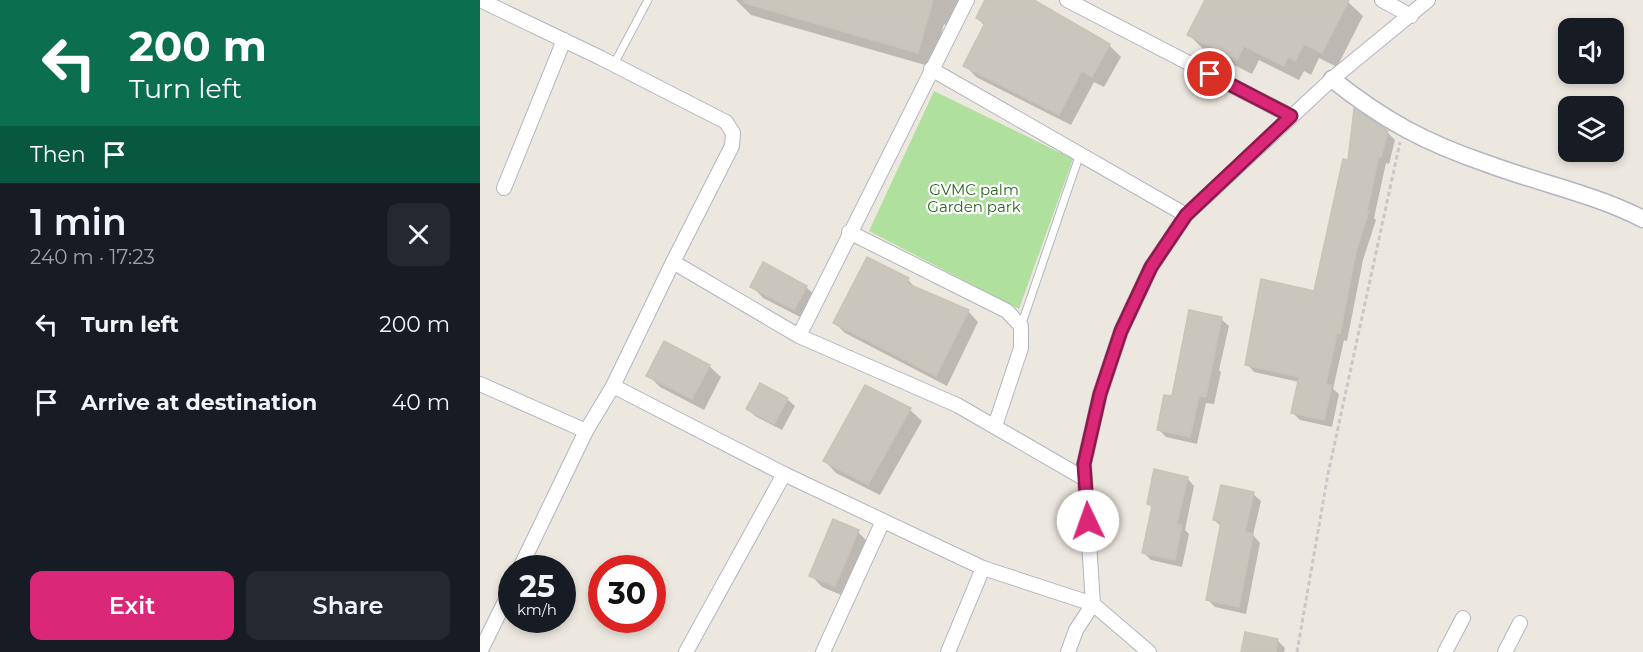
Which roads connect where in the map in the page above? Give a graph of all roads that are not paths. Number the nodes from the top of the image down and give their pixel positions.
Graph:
1 (480, 0) edge
2 (648, 0) edge
3 (967, 0) edge
4 (1067, 0) edge
5 (1382, 0) edge
6 (1428, 0) edge
7 (1411, 16) junction
8 (564, 40) junction
9 (614, 64) junction
10 (931, 69) junction
11 (1332, 79) junction
12 (1291, 116) junction
13 (1080, 154) junction
14 (504, 188) dead end
15 (1186, 215) junction
16 (1643, 219) edge
17 (849, 232) junction
18 (673, 262) junction
19 (1021, 326) junction
20 (799, 336) junction
21 (480, 384) edge
22 (613, 386) junction
23 (995, 426) junction
24 (586, 431) junction
25 (784, 474) junction
26 (1085, 479) junction
27 (883, 521) junction
28 (526, 555) edge
29 (983, 568) junction
30 (1093, 604) junction
31 (498, 615) edge
32 (1463, 618) dead end
33 (1520, 623) dead end
34 (480, 652) edge
35 (686, 652) edge
36 (823, 652) edge
37 (948, 652) edge
38 (1068, 652) edge
39 (1149, 652) edge
40 (1445, 652) edge
41 (1505, 652) edge

1 - 8 street
2 - 9 lane
3 - 10 street
4 - 12 street
5 - 7 street
6 - 7 street
7 - 11 street
8 - 9 street
8 - 14 street
9 - 18 street
10 - 13 street
10 - 17 street
11 - 12 street
11 - 16 street
12 - 15 street
13 - 15 street
13 - 19 lane
15 - 26 street
17 - 19 street
17 - 20 street
18 - 20 street
18 - 22 street
19 - 23 street
20 - 23 street
21 - 24 street
22 - 24 street
22 - 25 street
23 - 26 street
24 - 28 street
25 - 27 street
25 - 35 street
26 - 30 street
27 - 29 street
27 - 36 street
29 - 30 street
29 - 37 street
30 - 38 street
30 - 39 street
31 - 34 street
32 - 40 street
33 - 41 street

